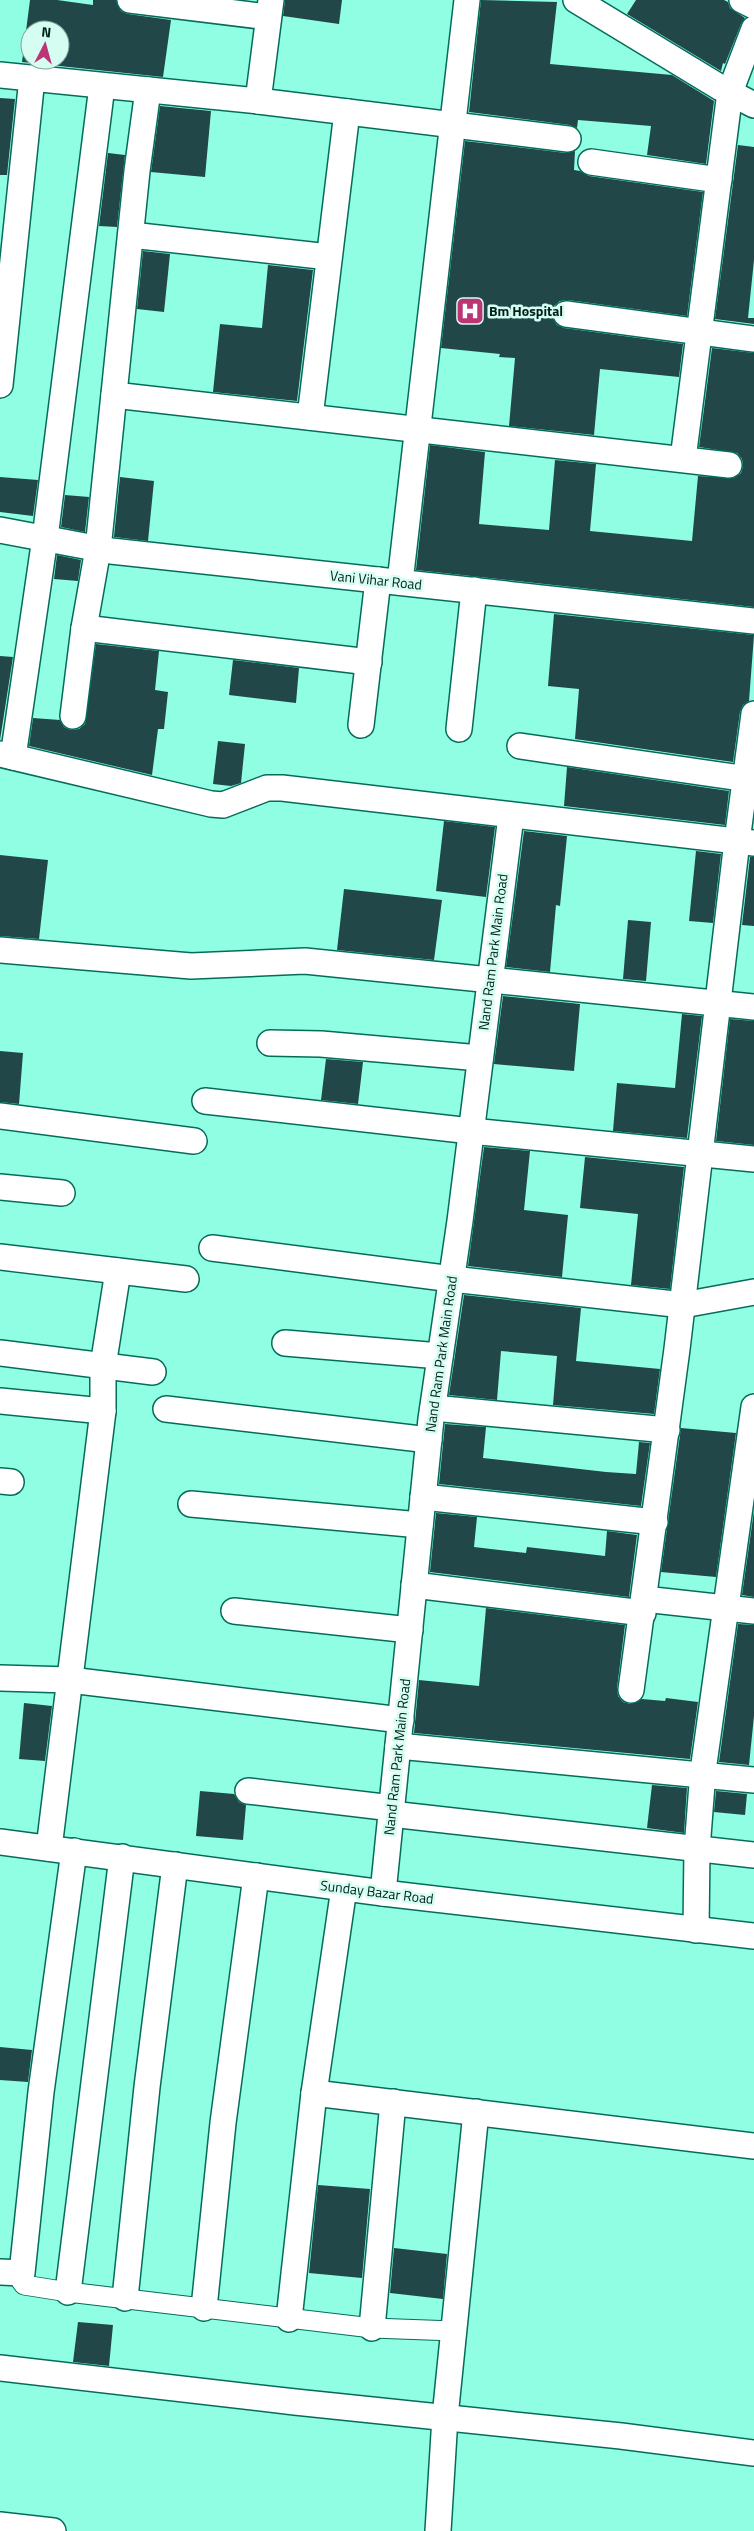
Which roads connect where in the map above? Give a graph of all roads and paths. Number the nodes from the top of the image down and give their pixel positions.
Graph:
1 (130, 0) edge
2 (467, 0) edge
3 (576, 0) edge
4 (742, 0) edge
5 (754, 6) edge
6 (270, 9) edge
7 (754, 28) edge
8 (0, 75) edge
9 (32, 78) junction
10 (102, 86) junction
11 (148, 90) junction
12 (730, 92) junction
13 (258, 101) junction
14 (754, 105) edge
15 (347, 112) junction
16 (454, 125) junction
17 (568, 139) dead end
18 (591, 162) dead end
19 (719, 180) junction
20 (131, 235) junction
21 (330, 257) junction
22 (566, 314) dead end
23 (700, 330) junction
24 (754, 339) edge
25 (0, 385) edge
26 (114, 395) junction
27 (310, 417) junction
28 (418, 430) junction
29 (683, 460) junction
30 (729, 465) dead end
31 (0, 530) edge
32 (45, 538) junction
33 (98, 549) junction
34 (389, 581) junction
35 (474, 590) junction
36 (754, 621) edge
37 (84, 628) junction
38 (368, 662) junction
39 (754, 714) edge
40 (73, 716) dead end
41 (361, 725) dead end
42 (459, 728) dead end
43 (520, 746) dead end
44 (7, 755) edge
45 (750, 779) edge
46 (511, 816) junction
47 (745, 842) edge
48 (0, 950) edge
49 (489, 980) junction
50 (718, 1004) junction
51 (754, 1007) edge
52 (270, 1043) dead end
53 (480, 1058) junction
54 (205, 1101) dead end
55 (0, 1116) edge
56 (471, 1131) junction
57 (194, 1141) dead end
58 (700, 1154) junction
59 (754, 1159) edge
60 (0, 1187) edge
61 (62, 1193) dead end
62 (212, 1248) dead end
63 (0, 1257) edge
64 (118, 1271) junction
65 (186, 1279) dead end
66 (452, 1279) junction
67 (754, 1292) edge
68 (683, 1305) junction
69 (285, 1343) dead end
70 (0, 1353) edge
71 (440, 1356) junction
72 (103, 1366) junction
73 (153, 1372) dead end
74 (0, 1401) edge
75 (754, 1407) edge
76 (433, 1408) junction
77 (166, 1409) dead end
78 (103, 1411) junction
79 (667, 1430) junction
80 (429, 1440) junction
81 (423, 1497) junction
82 (191, 1504) dead end
83 (655, 1522) junction
84 (420, 1524) junction
85 (414, 1585) junction
86 (644, 1606) junction
87 (726, 1607) junction
88 (234, 1611) dead end
89 (754, 1611) edge
90 (410, 1630) junction
91 (0, 1678) edge
92 (70, 1680) junction
93 (631, 1690) dead end
94 (401, 1720) junction
95 (398, 1746) junction
96 (702, 1776) junction
97 (754, 1780) edge
98 (248, 1790) dead end
99 (392, 1811) junction
100 (0, 1842) edge
101 (49, 1848) junction
102 (697, 1849) junction
103 (74, 1851) junction
104 (754, 1856) edge
105 (122, 1857) junction
106 (175, 1865) junction
107 (256, 1876) junction
108 (344, 1888) junction
109 (383, 1893) junction
110 (696, 1930) junction
111 (754, 1936) edge
112 (314, 2093) junction
113 (393, 2102) junction
114 (476, 2112) junction
115 (754, 2146) edge
116 (11, 2273) edge
117 (68, 2292) junction
118 (125, 2298) junction
119 (204, 2308) junction
120 (289, 2319) junction
121 (372, 2328) junction
122 (454, 2331) junction
123 (0, 2368) edge
124 (445, 2417) junction
125 (754, 2453) edge
126 (0, 2525) edge
127 (52, 2531) edge
128 (438, 2531) edge

1 - 6 street
2 - 16 street
3 - 12 street
4 - 5 street
6 - 13 street
7 - 12 street
8 - 9 street
9 - 10 street
9 - 25 street
10 - 11 street
10 - 32 street
11 - 13 street
11 - 20 street
12 - 14 street
12 - 19 street
13 - 15 street
15 - 16 street
15 - 21 street
16 - 17 street
16 - 28 street
18 - 19 street
19 - 23 street
20 - 21 street
20 - 26 street
21 - 27 street
22 - 23 street
23 - 24 street
23 - 29 street
26 - 27 street
26 - 33 street
27 - 28 street
28 - 29 street
28 - 34 street
29 - 30 street
31 - 32 street, Vani Vihar Road
32 - 33 street, Vani Vihar Road
32 - 44 street
33 - 34 street, Vani Vihar Road
33 - 37 street
34 - 35 street, Vani Vihar Road
34 - 38 street
35 - 36 street, Vani Vihar Road
35 - 42 street
37 - 38 street
37 - 40 street
38 - 41 street
39 - 45 street
43 - 45 street
44 - 46 street
45 - 47 street
46 - 47 street
46 - 49 street, Nand Ram Park Main Road
47 - 50 street
48 - 49 street
49 - 50 street
49 - 53 street, Nand Ram Park Main Road
50 - 51 street
50 - 58 street
52 - 53 street
53 - 56 street, Nand Ram Park Main Road
54 - 56 street
55 - 57 street
56 - 58 street
56 - 66 street, Nand Ram Park Main Road
58 - 59 street
58 - 68 street
60 - 61 street
62 - 66 street
63 - 64 street
64 - 65 street
64 - 72 street
66 - 68 street
66 - 71 street, Nand Ram Park Main Road
67 - 68 street
68 - 79 street
69 - 71 street
70 - 72 street
71 - 76 street, Nand Ram Park Main Road
72 - 73 street
72 - 78 street
74 - 78 street
75 - 87 street
76 - 79 street
76 - 80 street, Nand Ram Park Main Road
77 - 80 street
78 - 92 street
79 - 83 street
80 - 81 street, Nand Ram Park Main Road
81 - 83 street
81 - 84 street, Nand Ram Park Main Road
82 - 84 street
83 - 86 street
84 - 85 street, Nand Ram Park Main Road
85 - 86 street
85 - 90 street, Nand Ram Park Main Road
86 - 87 street
86 - 93 street
87 - 89 street
87 - 96 street
88 - 90 street
90 - 94 street, Nand Ram Park Main Road
91 - 92 street
92 - 94 street
92 - 101 street
94 - 95 street, Nand Ram Park Main Road
95 - 96 street
95 - 99 street, Nand Ram Park Main Road
96 - 97 street
96 - 102 street
98 - 99 street
99 - 102 street
99 - 109 street, Nand Ram Park Main Road
100 - 101 street, Sunday Bazar Road
101 - 103 street, Sunday Bazar Road
102 - 104 street
102 - 110 street
103 - 105 street, Sunday Bazar Road
103 - 116 street
105 - 106 street, Sunday Bazar Road
105 - 117 street
106 - 107 street, Sunday Bazar Road
106 - 118 street
107 - 108 street, Sunday Bazar Road
107 - 119 street
108 - 109 street, Sunday Bazar Road
108 - 112 street
109 - 110 street, Sunday Bazar Road
110 - 111 street, Sunday Bazar Road
112 - 113 street
112 - 120 street
113 - 114 street
113 - 121 street
114 - 115 street
114 - 122 street
116 - 117 street
117 - 118 street
118 - 119 street
119 - 120 street
120 - 121 street
121 - 122 street
122 - 124 street
123 - 124 street
124 - 125 street
124 - 128 street
126 - 127 street

